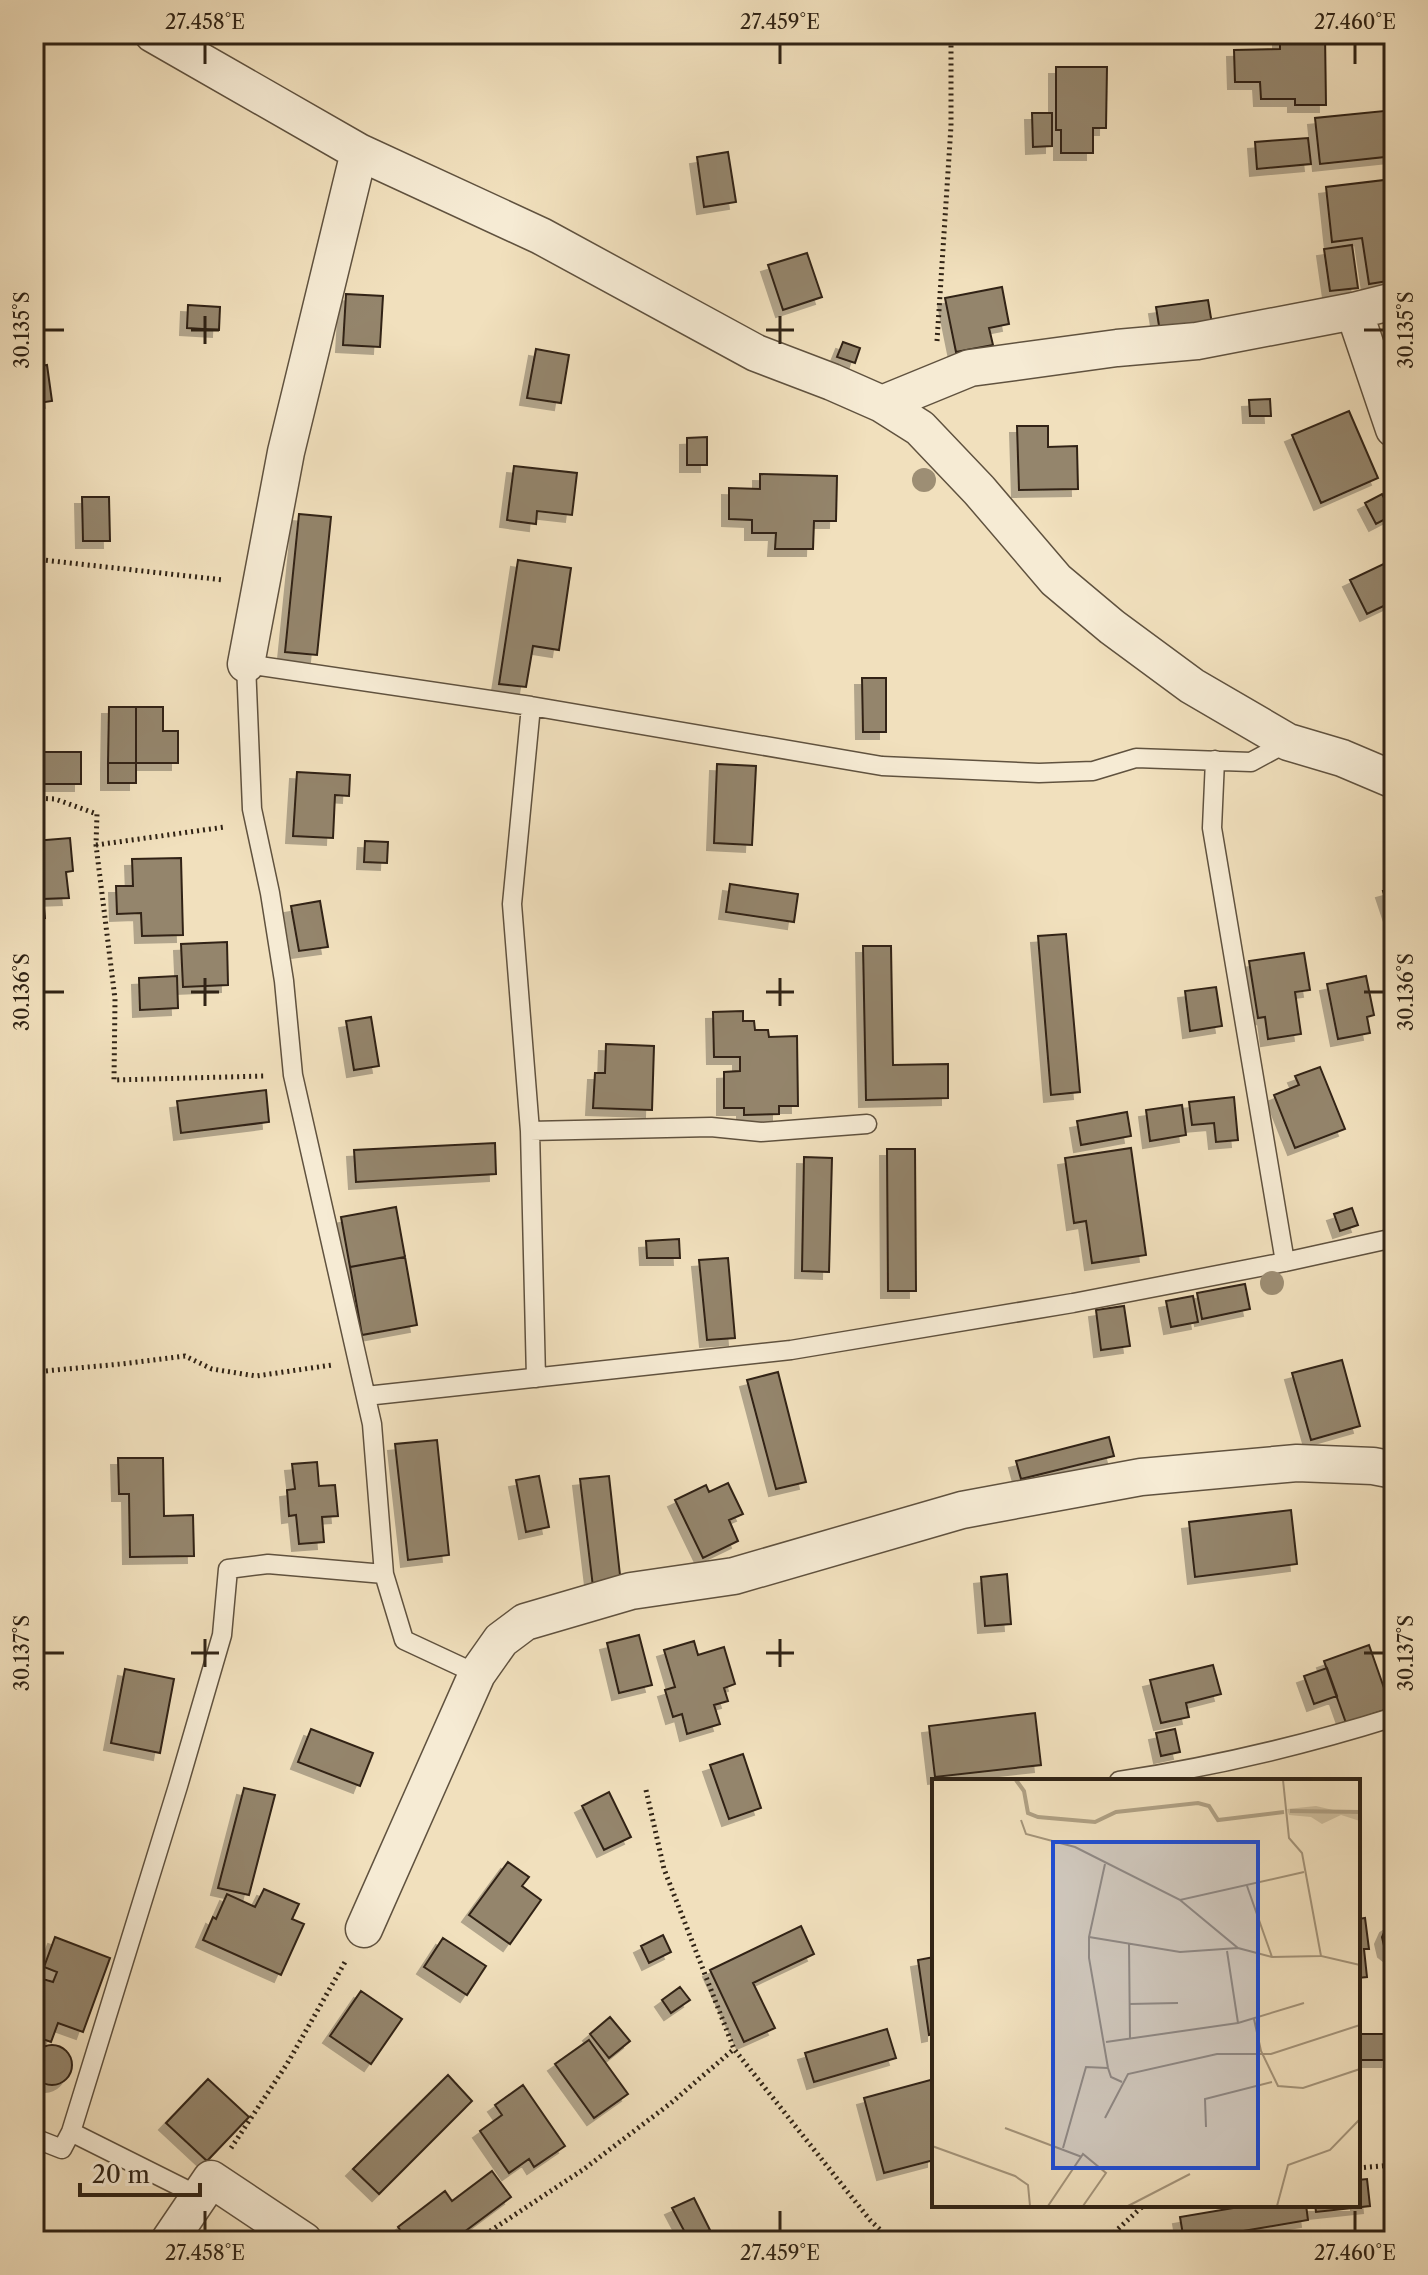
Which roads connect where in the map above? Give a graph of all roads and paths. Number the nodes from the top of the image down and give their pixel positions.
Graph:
1 (153, 34) edge
2 (951, 34) edge
3 (359, 152) junction
4 (1394, 301) edge
5 (1354, 311) junction
6 (945, 378) junction
7 (882, 404) junction
8 (1394, 429) edge
9 (34, 559) edge
10 (261, 584) junction
11 (246, 664) junction
12 (531, 706) junction
13 (1288, 742) junction
14 (1215, 760) junction
15 (1394, 780) edge
16 (34, 798) edge
17 (255, 822) junction
18 (96, 845) junction
19 (293, 1075) junction
20 (867, 1124) dead end
21 (530, 1131) junction
22 (1394, 1238) edge
23 (1285, 1262) junction
24 (358, 1362) junction
25 (34, 1372) edge
26 (536, 1378) junction
27 (366, 1396) junction
28 (1394, 1470) edge
29 (384, 1574) junction
30 (477, 1674) junction
31 (1394, 1717) edge
32 (1132, 1779) edge
33 (646, 1790) dead end
34 (364, 1929) joint
35 (734, 2049) junction
36 (71, 2132) junction
37 (34, 2138) edge
38 (1394, 2165) edge
39 (1360, 2168) edge
40 (205, 2187) junction
41 (1142, 2207) edge
42 (169, 2241) edge
43 (304, 2241) edge
44 (475, 2241) edge
45 (892, 2241) edge
46 (1105, 2241) edge

1 - 3 street
2 - 6 path
3 - 7 street
3 - 10 street
4 - 5 street
5 - 6 street
5 - 8 street
6 - 7 street
7 - 13 street
9 - 10 path
10 - 11 street
11 - 12 lane
11 - 17 lane
12 - 14 lane
12 - 21 lane
13 - 14 lane
13 - 15 street
14 - 23 lane
16 - 18 path
17 - 18 path
17 - 19 lane
18 - 19 path
19 - 24 lane
20 - 21 lane
21 - 26 lane
22 - 23 lane
23 - 26 lane
24 - 25 path
24 - 27 lane
26 - 27 lane
27 - 29 lane
28 - 30 street
29 - 30 lane
29 - 36 lane
30 - 34 street
31 - 32 lane
33 - 35 path
34 - 40 path
35 - 44 path
35 - 45 path
36 - 37 lane
36 - 40 lane
38 - 39 path
40 - 42 street
40 - 43 street
41 - 46 path

